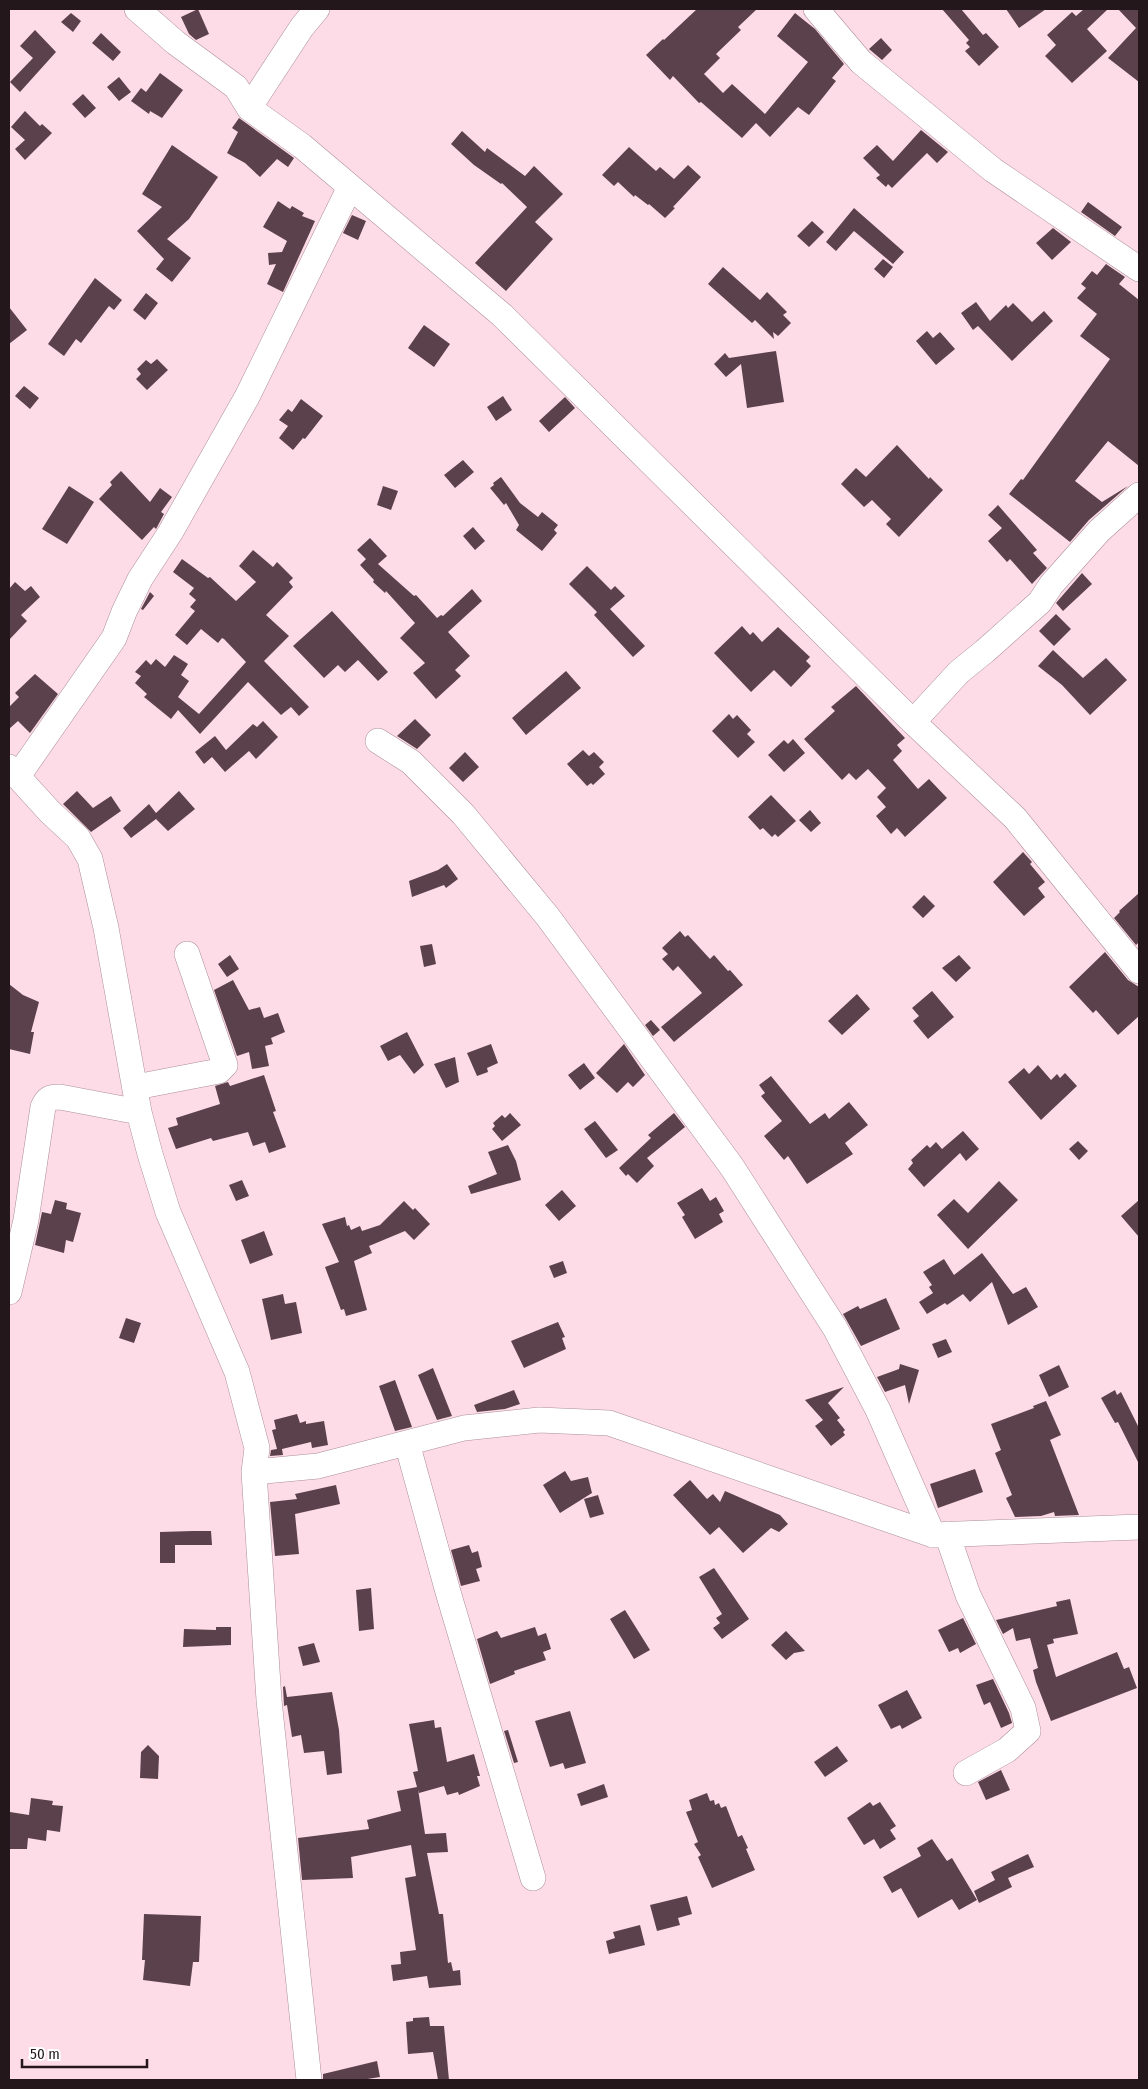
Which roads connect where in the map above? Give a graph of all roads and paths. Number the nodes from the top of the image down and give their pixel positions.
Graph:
1 (137, 9) edge
2 (317, 9) edge
3 (816, 9) edge
4 (249, 108) junction
5 (350, 187) junction
6 (1139, 269) edge
7 (1139, 495) edge
8 (913, 722) junction
9 (378, 741) dead end
10 (14, 772) edge
11 (187, 954) dead end
12 (1139, 971) edge
13 (136, 1087) junction
14 (139, 1112) junction
15 (9, 1292) edge
16 (407, 1443) junction
17 (254, 1472) junction
18 (1139, 1527) edge
19 (940, 1534) junction
20 (966, 1773) dead end
21 (533, 1878) dead end
22 (309, 2080) edge

1 - 4 street
2 - 4 street
3 - 6 street
4 - 5 street
5 - 8 street
5 - 10 street
7 - 8 street
8 - 12 street
9 - 19 street
10 - 13 street
11 - 13 street
13 - 14 street
14 - 15 street
14 - 17 street
16 - 17 street
16 - 19 street
16 - 21 street
17 - 22 street
18 - 19 street
19 - 20 street

